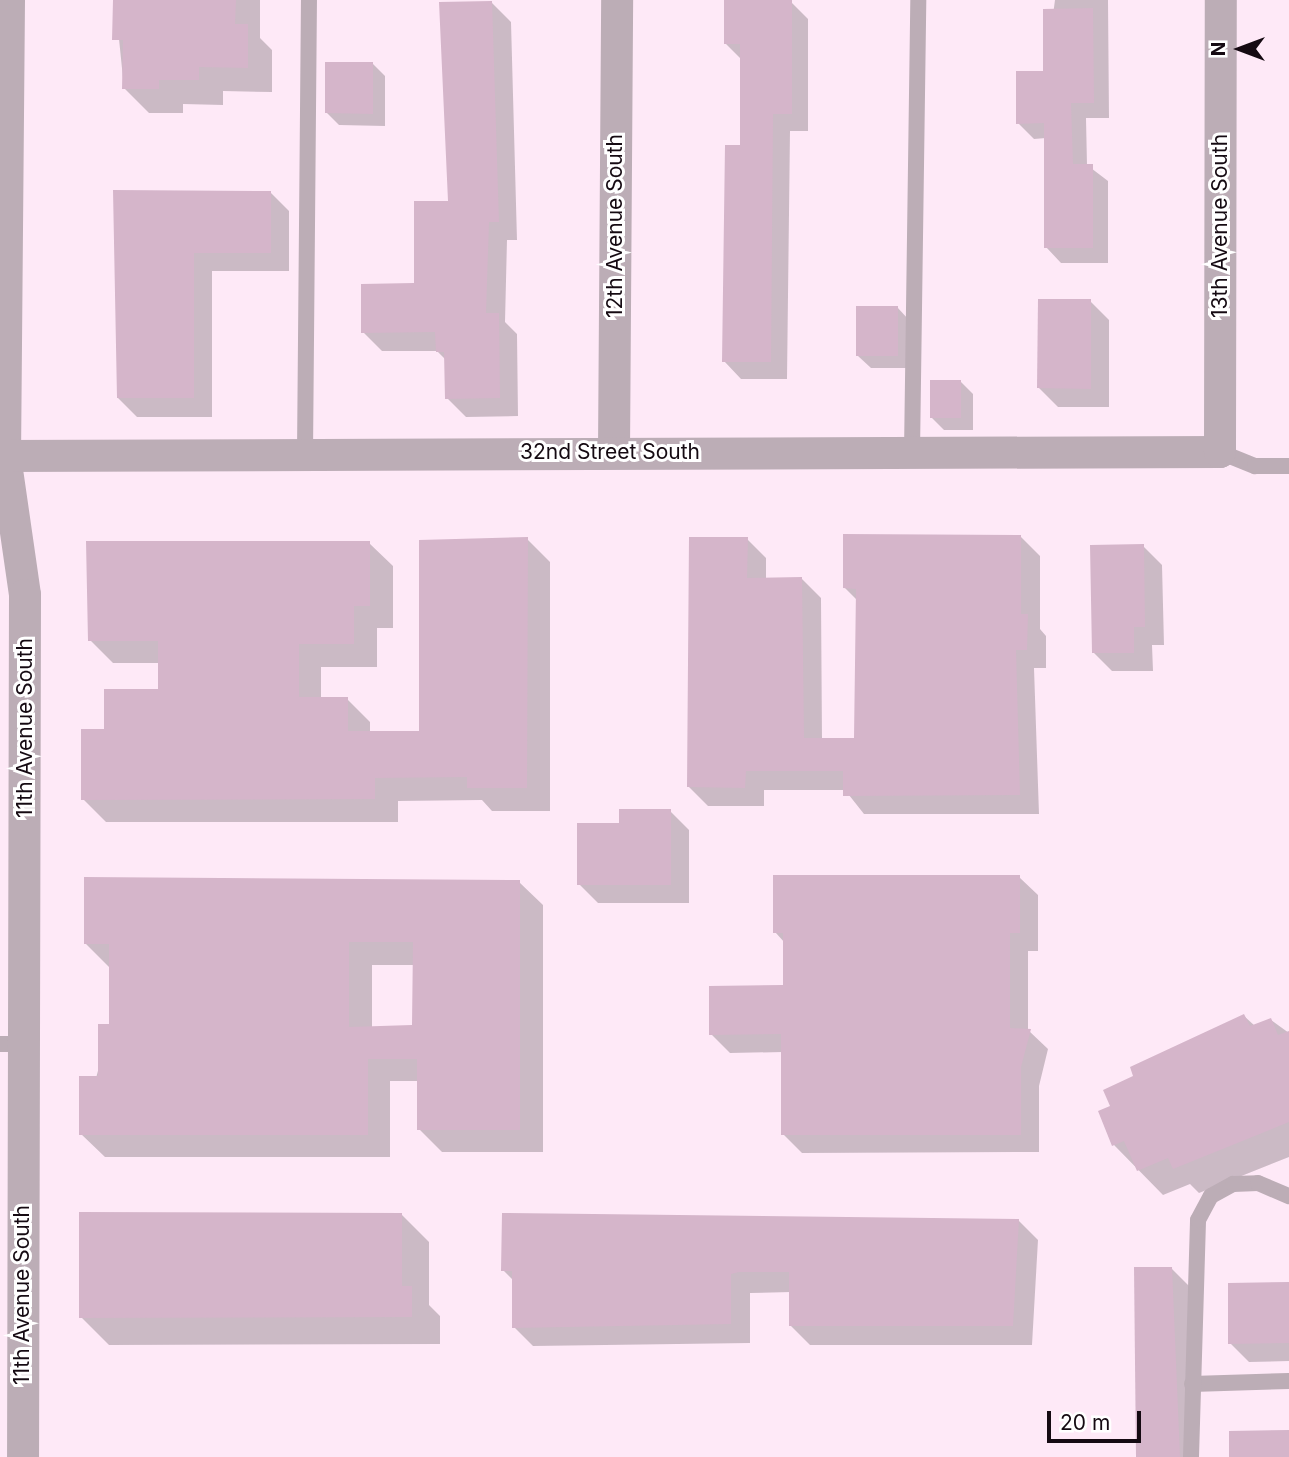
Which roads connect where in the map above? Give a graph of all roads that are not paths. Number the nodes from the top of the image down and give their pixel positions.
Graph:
1 (9, 0) edge
2 (309, 0) edge
3 (617, 0) edge
4 (918, 0) edge
5 (1221, 0) edge
6 (614, 452) junction
7 (912, 452) junction
8 (1220, 452) junction
9 (306, 454) junction
10 (2, 456) edge
11 (1289, 466) edge
12 (11, 1044) edge
13 (1289, 1196) edge
14 (1289, 1381) edge
15 (1192, 1384) junction
16 (23, 1457) edge
17 (1191, 1457) edge

1 - 10 street, 11th Avenue South
2 - 9 lane
3 - 6 street, 12th Avenue South
4 - 7 lane
5 - 8 street, 13th Avenue South
6 - 7 street, 32nd Street South
6 - 9 street, 32nd Street South
7 - 8 street, 32nd Street South
8 - 11 lane
9 - 10 street, 32nd Street South
10 - 12 street, 11th Avenue South
12 - 16 street, 11th Avenue South
13 - 15 lane
14 - 15 lane
15 - 17 lane

